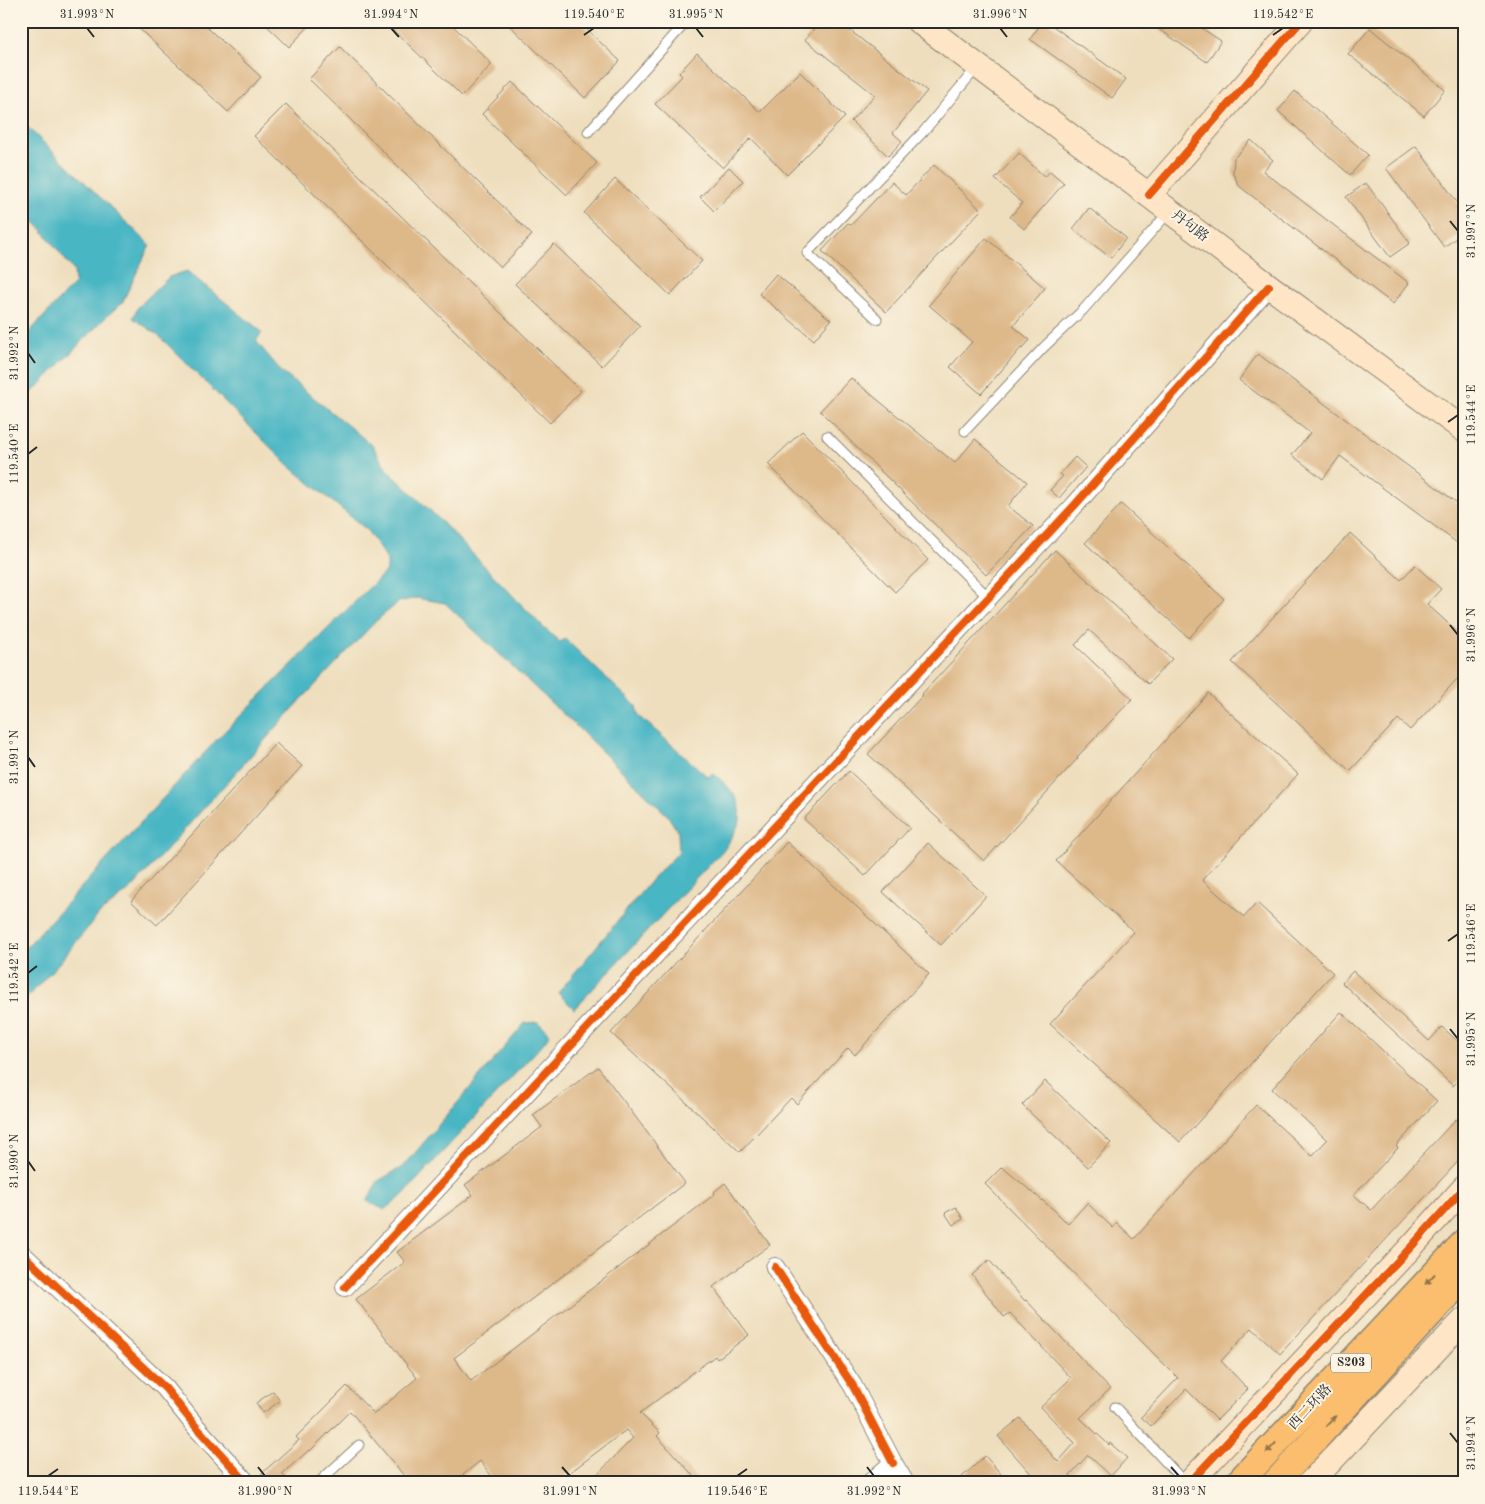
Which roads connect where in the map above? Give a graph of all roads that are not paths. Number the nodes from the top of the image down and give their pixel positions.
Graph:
1 (687, 21) edge
2 (918, 21) edge
3 (1301, 21) edge
4 (978, 66) junction
5 (588, 132) dead end
6 (1149, 195) junction
7 (1170, 210) junction
8 (1269, 286) junction
9 (876, 319) dead end
10 (1464, 430) edge
11 (965, 431) dead end
12 (826, 436) dead end
13 (989, 598) junction
14 (1464, 1188) edge
15 (1464, 1244) edge
16 (21, 1253) edge
17 (775, 1267) dead end
18 (1461, 1286) edge
19 (345, 1287) dead end
20 (1464, 1320) edge
21 (1115, 1407) dead end
22 (359, 1445) dead end
23 (894, 1464) junction
24 (235, 1469) junction
25 (220, 1483) edge
26 (247, 1483) edge
27 (318, 1483) edge
28 (870, 1483) edge
29 (905, 1483) edge
30 (1185, 1483) edge
31 (1189, 1483) edge
32 (1238, 1483) edge
33 (1275, 1483) edge
34 (1310, 1483) edge

1 - 5 lane
2 - 4 street, 丹句路
3 - 6 street
4 - 6 street, 丹句路
4 - 9 lane
6 - 7 street, 丹句路
7 - 8 street, 丹句路
7 - 11 lane
8 - 10 street, 丹句路
8 - 13 street
12 - 13 lane
13 - 19 street
14 - 31 street
15 -> 32 main road, 西二环路 / S203
16 - 24 street
17 - 23 street
33 -> 18 main road, 西二环路 / S203
20 - 34 street
21 - 30 lane
22 - 27 lane
23 - 28 street
23 - 29 street
24 - 25 lane
24 - 26 street

